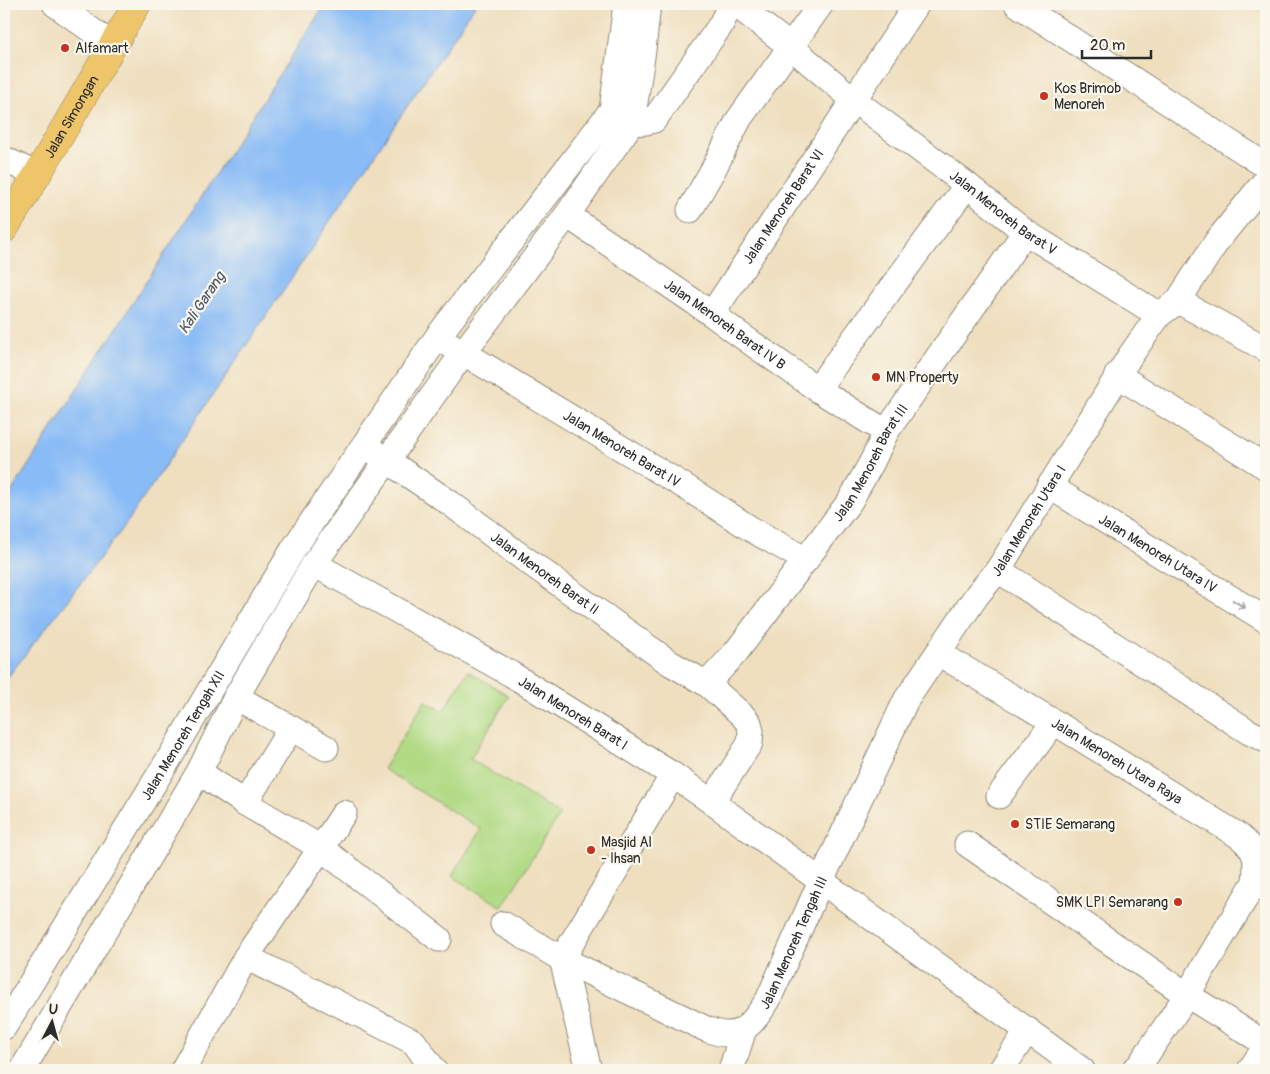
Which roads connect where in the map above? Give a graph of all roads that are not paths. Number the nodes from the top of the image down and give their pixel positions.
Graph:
1 (55, 4) edge
2 (138, 4) edge
3 (626, 4) edge
4 (648, 4) edge
5 (733, 4) edge
6 (821, 4) edge
7 (917, 4) edge
8 (1017, 4) edge
9 (112, 45) junction
10 (790, 46) junction
11 (854, 100) junction
12 (622, 116) junction
13 (4, 159) edge
14 (1266, 166) edge
15 (38, 175) junction
16 (1266, 180) edge
17 (967, 185) junction
18 (690, 210) dead end
19 (567, 215) junction
20 (4, 229) edge
21 (1025, 232) junction
22 (1168, 308) junction
23 (712, 314) junction
24 (438, 336) junction
25 (1266, 349) edge
26 (462, 353) junction
27 (1117, 375) junction
28 (817, 389) junction
29 (886, 432) junction
30 (365, 445) junction
31 (386, 460) junction
32 (1266, 467) edge
33 (1049, 486) junction
34 (806, 560) junction
35 (314, 564) junction
36 (998, 570) junction
37 (1266, 620) edge
38 (938, 653) junction
39 (707, 684) junction
40 (236, 697) junction
41 (1054, 722) junction
42 (291, 728) junction
43 (1266, 740) edge
44 (326, 748) dead end
45 (199, 772) junction
46 (673, 775) junction
47 (999, 796) dead end
48 (712, 802) junction
49 (245, 803) junction
50 (344, 813) dead end
51 (967, 844) dead end
52 (321, 848) junction
53 (821, 881) junction
54 (1261, 885) edge
55 (503, 924) dead end
56 (439, 939) dead end
57 (246, 957) junction
58 (562, 959) junction
59 (1187, 995) junction
60 (4, 1026) edge
61 (744, 1029) junction
62 (1028, 1030) junction
63 (1266, 1045) edge
64 (22, 1070) edge
65 (183, 1070) edge
66 (434, 1070) edge
67 (589, 1070) edge
68 (731, 1070) edge
69 (1001, 1070) edge
70 (1082, 1070) edge
71 (1134, 1070) edge
72 (1250, 1070) edge

1 - 9 street
2 - 9 main road, Jalan Simongan
3 - 12 street
4 - 12 street
5 - 10 street
5 - 12 street
6 - 10 street
7 - 11 street, Jalan Menoreh Barat VI
8 - 14 street
9 - 15 main road, Jalan Simongan
10 - 11 street
10 - 18 street
11 - 17 street, Jalan Menoreh Barat V
11 - 23 street, Jalan Menoreh Barat VI
12 - 19 street
12 - 24 street, Jalan Menoreh Tengah XII
13 - 15 street
15 - 20 main road, Jalan Simongan
16 - 22 street, Jalan Menoreh Utara I
17 - 21 street, Jalan Menoreh Barat V
17 - 28 street
19 - 23 street, Jalan Menoreh Barat IV B
19 - 26 street
21 - 22 street, Jalan Menoreh Barat V
21 - 29 street, Jalan Menoreh Barat III
22 - 25 street, Jalan Menoreh Barat V
22 - 27 street, Jalan Menoreh Utara I
23 - 28 street, Jalan Menoreh Barat IV B
24 - 26 street, Jalan Menoreh Barat IV
24 - 30 street, Jalan Menoreh Tengah XII
26 - 31 street
26 - 34 street, Jalan Menoreh Barat IV
27 - 32 street
27 - 33 street, Jalan Menoreh Utara I
28 - 29 street, Jalan Menoreh Barat IV B
29 - 34 street, Jalan Menoreh Barat III
30 - 31 street, Jalan Menoreh Barat II
30 - 60 street, Jalan Menoreh Tengah XII
31 - 35 street
31 - 39 street, Jalan Menoreh Barat II
33 - 36 street, Jalan Menoreh Utara I
33 -> 37 street, Jalan Menoreh Utara IV
34 - 39 street, Jalan Menoreh Barat III
35 - 40 street
35 - 46 street, Jalan Menoreh Barat I
36 - 38 street, Jalan Menoreh Utara I
36 - 43 street
38 - 41 street, Jalan Menoreh Utara Raya
38 - 53 street, Jalan Menoreh Utara I
39 - 48 street, Jalan Menoreh Barat II
40 - 42 street
40 - 45 street
41 - 47 street
41 - 54 street, Jalan Menoreh Utara Raya
42 - 44 street
42 - 49 street
45 - 49 street
45 - 64 street
46 - 48 street, Jalan Menoreh Barat I
46 - 58 street
48 - 53 street, Jalan Menoreh Barat I
49 - 52 street
50 - 52 street
51 - 59 street
52 - 56 street
52 - 57 street
53 - 61 street, Jalan Menoreh Tengah III
53 - 62 street, Jalan Menoreh Tengah III
54 - 59 street
55 - 58 street
57 - 65 street
57 - 66 street
58 - 61 street
58 - 67 street
59 - 63 street
59 - 71 street
61 - 68 street
62 - 69 street
62 - 70 street, Jalan Menoreh Tengah III
63 - 72 street

